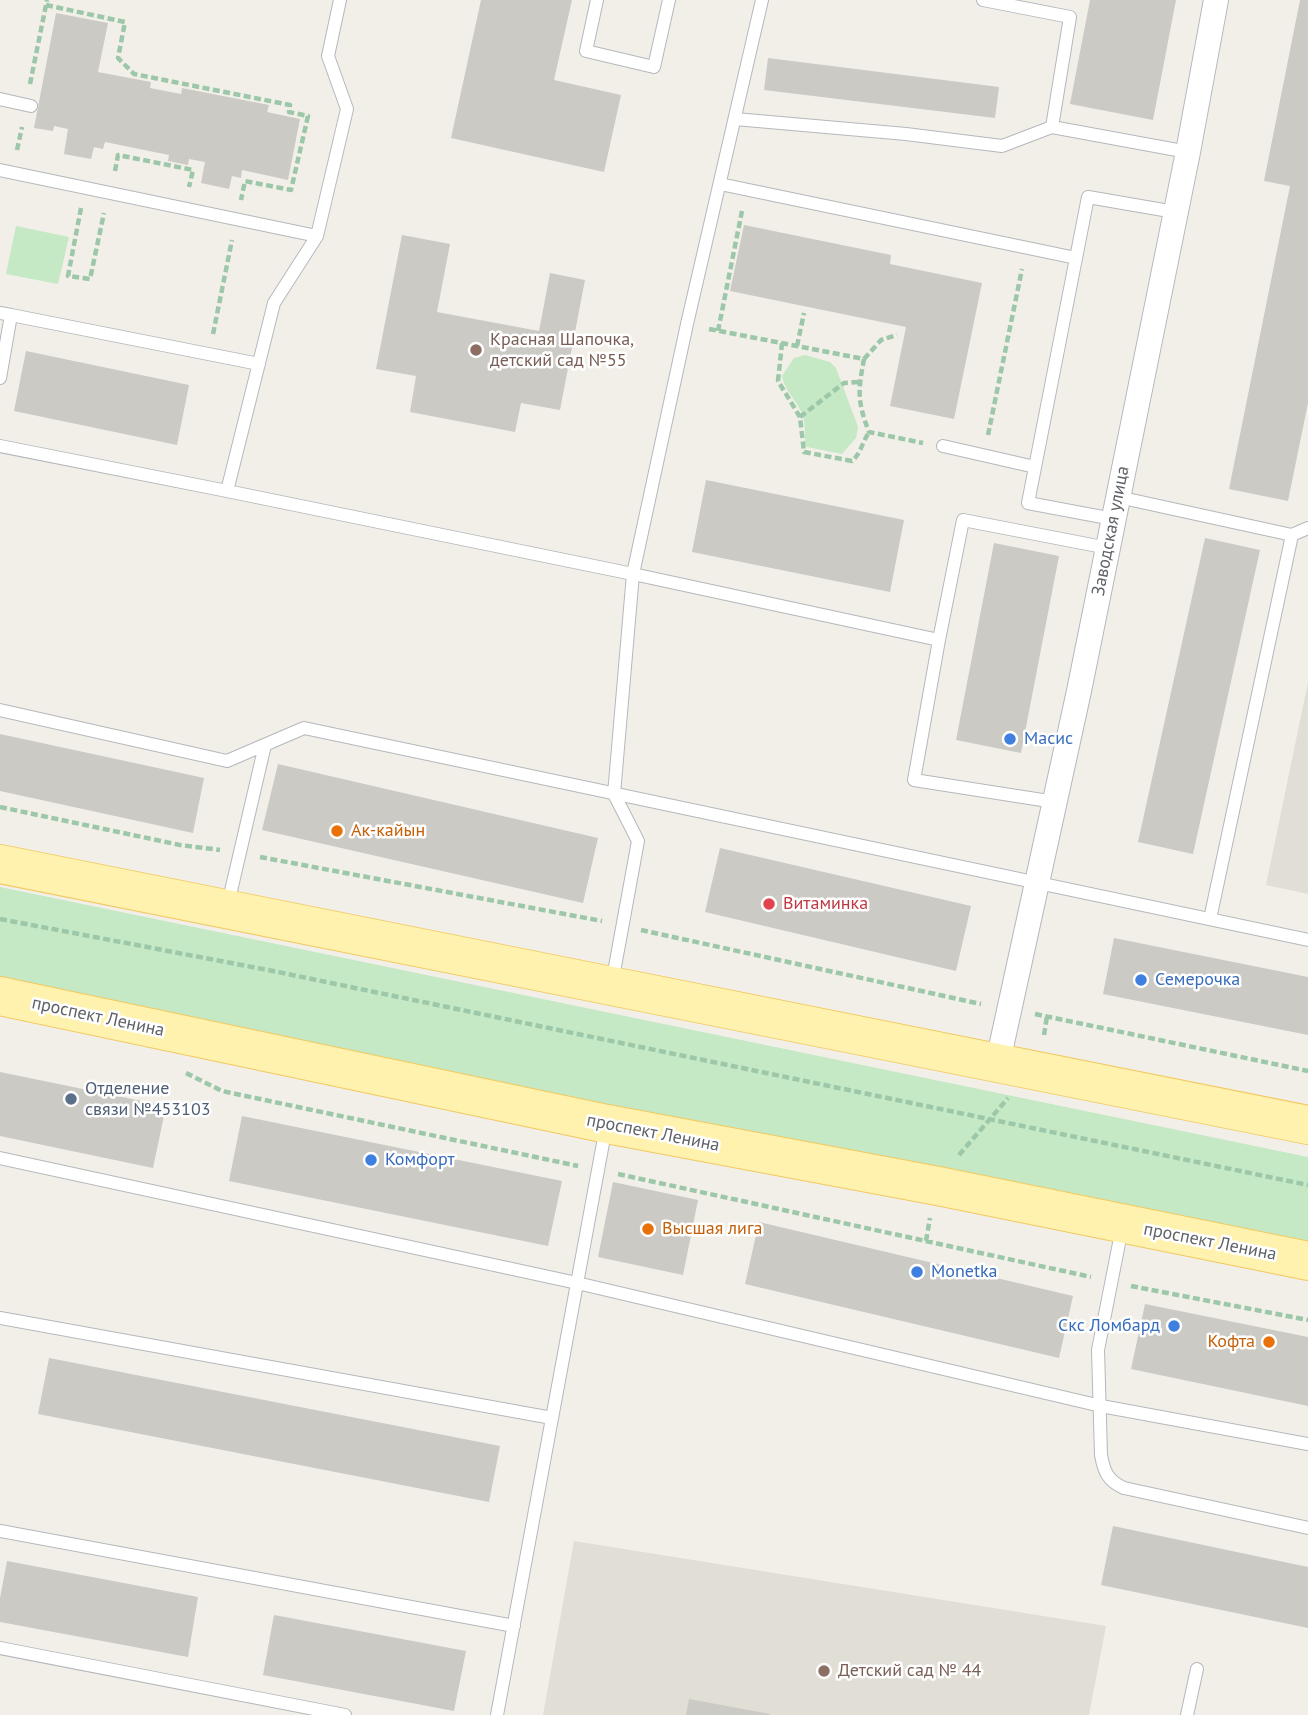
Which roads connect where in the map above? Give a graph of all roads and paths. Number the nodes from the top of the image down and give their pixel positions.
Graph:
1 (340, 0) edge
2 (597, 0) edge
3 (669, 0) edge
4 (762, 0) edge
5 (983, 0) edge
6 (1216, 0) edge
7 (47, 3) edge
8 (0, 99) edge
9 (29, 105) junction
10 (735, 119) junction
11 (1052, 127) junction
12 (17, 150) dead end
13 (1188, 152) junction
14 (0, 170) edge
15 (115, 171) dead end
16 (720, 184) junction
17 (189, 187) dead end
18 (743, 206) dead end
19 (81, 208) dead end
20 (1175, 212) junction
21 (104, 213) dead end
22 (236, 219) junction
23 (317, 236) junction
24 (1076, 258) junction
25 (1023, 265) dead end
26 (804, 313) dead end
27 (6, 314) edge
28 (687, 324) junction
29 (719, 331) junction
30 (897, 335) dead end
31 (212, 338) dead end
32 (782, 343) junction
33 (797, 346) junction
34 (864, 359) junction
35 (258, 364) junction
36 (0, 378) edge
37 (860, 382) junction
38 (800, 417) junction
39 (869, 432) junction
40 (0, 446) edge
41 (943, 446) junction
42 (1035, 467) junction
43 (227, 491) junction
44 (1115, 508) junction
45 (1308, 528) edge
46 (1293, 536) junction
47 (1108, 548) junction
48 (633, 574) junction
49 (939, 640) junction
50 (0, 710) edge
51 (265, 745) junction
52 (614, 794) junction
53 (1055, 802) junction
54 (0, 807) edge
55 (240, 854) junction
56 (0, 864) edge
57 (1038, 883) junction
58 (227, 912) junction
59 (0, 919) edge
60 (1210, 919) junction
61 (623, 926) junction
62 (1308, 940) edge
63 (612, 986) junction
64 (0, 996) edge
65 (1010, 1009) junction
66 (1047, 1016) junction
67 (1042, 1046) dead end
68 (1308, 1071) edge
69 (185, 1073) dead end
70 (1005, 1077) junction
71 (990, 1119) junction
72 (607, 1124) junction
73 (1308, 1125) edge
74 (0, 1158) edge
75 (954, 1161) dead end
76 (598, 1170) junction
77 (1308, 1185) edge
78 (1122, 1224) junction
79 (1308, 1261) edge
80 (1111, 1282) junction
81 (577, 1283) junction
82 (0, 1318) edge
83 (1308, 1320) edge
84 (1101, 1406) junction
85 (552, 1418) junction
86 (1308, 1444) edge
87 (1308, 1528) edge
88 (0, 1531) edge
89 (514, 1626) junction
90 (0, 1648) edge
91 (1197, 1669) dead end
92 (345, 1715) edge
93 (497, 1715) edge
94 (1187, 1715) edge

1 - 23 lane
2 - 3 lane
4 - 10 lane
5 - 11 lane
6 - 13 street, Заводская улица
7 - 9 path
7 - 22 path
8 - 9 lane
9 - 12 path
10 - 11 lane
10 - 16 lane
11 - 13 lane
13 - 20 street, Заводская улица
14 - 22 lane
15 - 17 path
16 - 24 lane
16 - 28 lane
18 - 29 path
19 - 21 path
20 - 24 lane
20 - 44 street, Заводская улица
22 - 23 lane
22 - 31 path
23 - 35 lane
24 - 42 lane
25 - 41 path
26 - 33 path
27 - 35 lane
27 - 36 lane
28 - 29 path
28 - 48 lane
29 - 32 path
30 - 34 path
32 - 33 path
32 - 38 path
33 - 34 path
34 - 37 path
35 - 43 lane
37 - 38 path
37 - 39 path
38 - 39 path
39 - 41 path
40 - 43 lane
41 - 42 lane
42 - 44 lane
43 - 48 lane
44 - 46 lane
44 - 47 street, Заводская улица
45 - 46 lane
46 - 60 lane
47 - 49 lane
47 - 53 street, Заводская улица
48 - 49 lane
48 - 52 lane
49 - 53 lane
50 - 51 lane
51 - 52 lane
51 - 55 lane
52 - 57 lane
52 - 61 lane
53 - 57 street, Заводская улица
54 - 55 path
55 - 58 lane
55 - 61 path
56 - 58 main road
57 - 60 lane
57 - 65 street, Заводская улица
58 - 63 main road
59 - 71 path
60 - 62 lane
61 - 63 lane
61 - 65 path
63 - 70 main road
64 - 72 main road, проспект Ленина
65 - 66 path
65 - 70 street, Заводская улица
66 - 67 path
66 - 68 path
69 - 76 path
70 - 71 path
70 - 73 main road
71 - 75 path
71 - 77 path
72 - 76 lane
72 - 78 main road, проспект Ленина
74 - 81 lane
76 - 80 path
76 - 81 lane
78 - 79 main road, проспект Ленина
78 - 80 lane
80 - 83 path
80 - 84 lane
81 - 84 lane
81 - 85 lane
82 - 85 lane
84 - 86 lane
84 - 87 lane
85 - 89 lane
88 - 89 lane
89 - 93 lane
90 - 92 lane
91 - 94 lane

